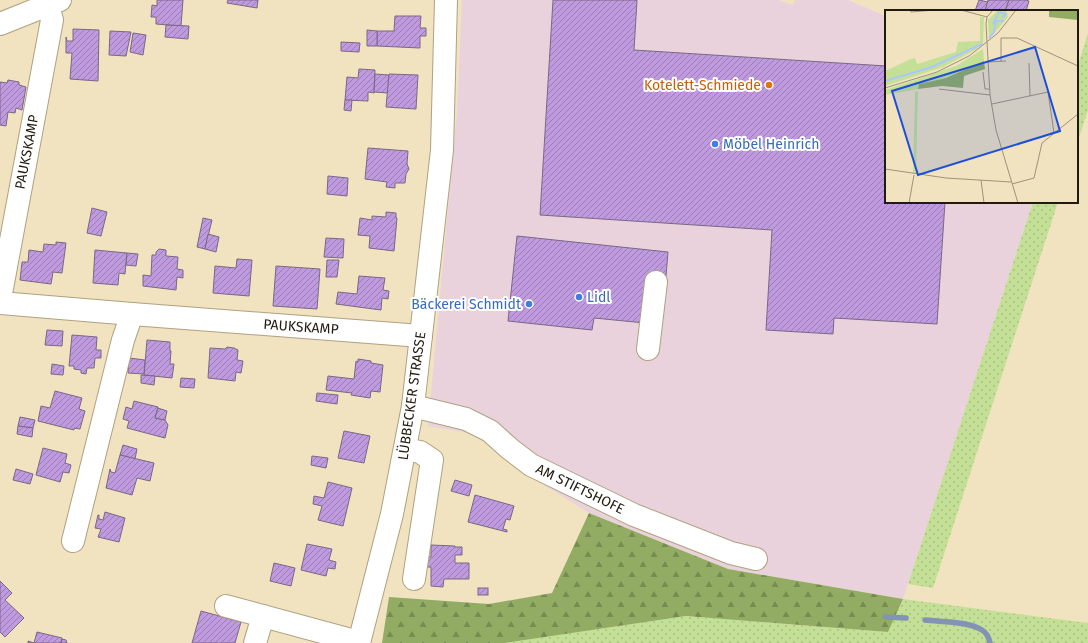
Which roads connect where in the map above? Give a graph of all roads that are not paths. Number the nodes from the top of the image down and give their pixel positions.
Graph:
1 (446, 0) edge
2 (55, 3) edge
3 (0, 24) edge
4 (656, 282) dead end
5 (0, 299) edge
6 (0, 302) edge
7 (132, 314) junction
8 (421, 336) junction
9 (648, 349) dead end
10 (413, 406) junction
11 (405, 449) junction
12 (73, 541) dead end
13 (756, 559) dead end
14 (414, 580) dead end
15 (226, 606) dead end
16 (263, 616) junction
17 (255, 643) edge
18 (359, 643) edge

1 - 8 street, LÜBBECKER STRASSE
2 - 3 street
2 - 5 street, PAUKSKAMP
4 - 9 street
6 - 7 street, PAUKSKAMP
7 - 8 street, PAUKSKAMP
7 - 12 street
8 - 10 street, LÜBBECKER STRASSE
10 - 11 street, LÜBBECKER STRASSE
10 - 13 street, AM STIFTSHOFE
11 - 14 street
11 - 18 street, LÜBBECKER STRASSE
15 - 16 street
16 - 17 street
16 - 18 street

